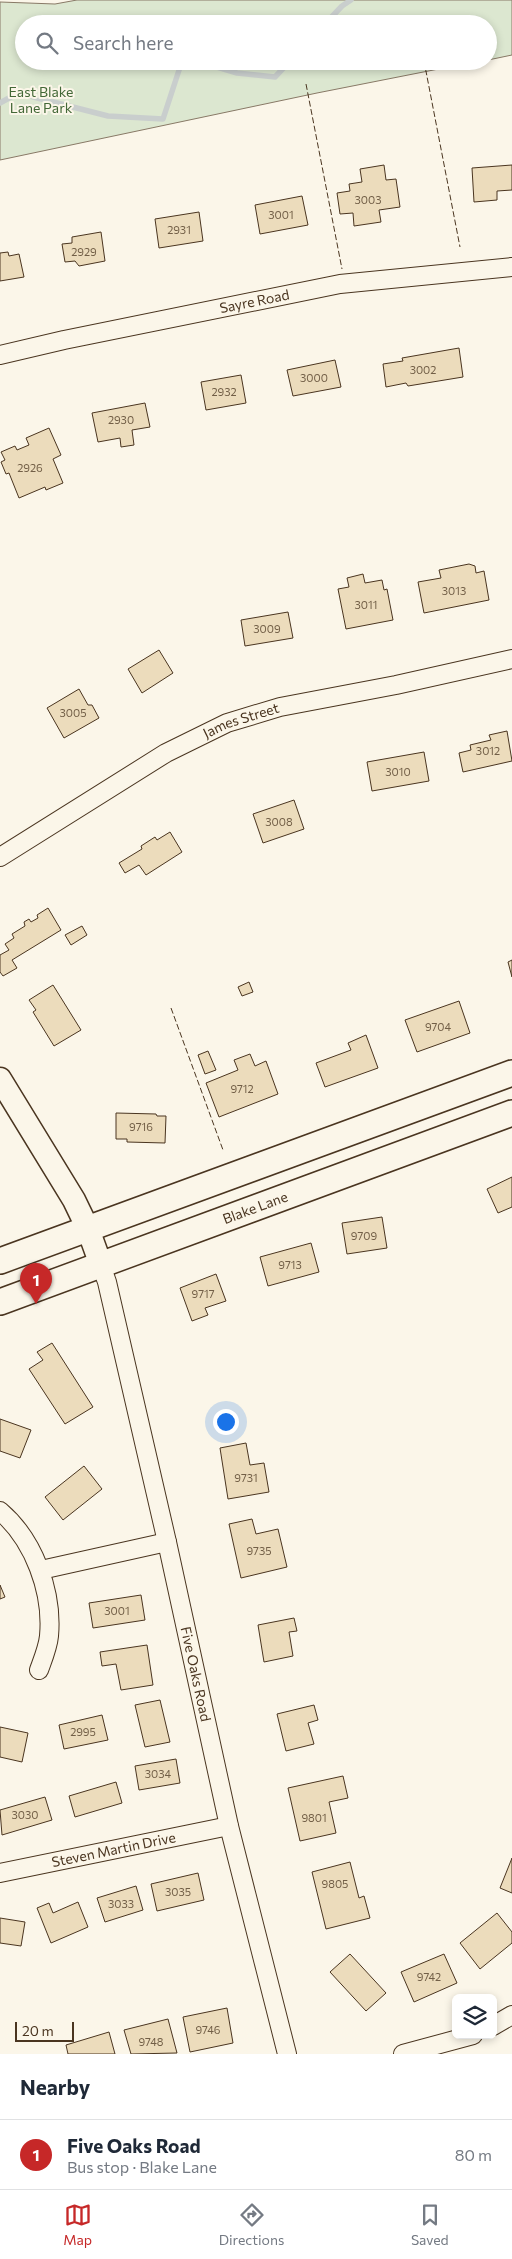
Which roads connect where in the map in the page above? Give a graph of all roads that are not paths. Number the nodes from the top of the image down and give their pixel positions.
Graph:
1 (512, 267) edge
2 (0, 355) edge
3 (512, 659) edge
4 (0, 857) edge
5 (512, 1073) edge
6 (0, 1080) edge
7 (512, 1113) edge
8 (88, 1228) junction
9 (0, 1261) edge
10 (101, 1265) junction
11 (0, 1302) edge
12 (0, 1511) edge
13 (167, 1542) junction
14 (40, 1570) junction
15 (39, 1670) dead end
16 (229, 1826) junction
17 (0, 1873) edge
18 (512, 2015) edge
19 (497, 2024) edge
20 (458, 2039) edge
21 (287, 2054) edge
22 (402, 2054) edge

1 - 2 street, Sayre Road
3 - 4 street, James Street
5 - 8 main road
6 - 8 street, Five Oaks Road
7 - 10 main road, Blake Lane
8 - 9 main road
8 - 10 street, Five Oaks Road
10 - 11 main road, Blake Lane
10 - 13 street, Five Oaks Road
12 - 14 street
13 - 14 street
13 - 16 street, Five Oaks Road
14 - 15 street
16 - 17 street, Steven Martin Drive
16 - 21 street, Five Oaks Road
18 - 19 street
20 - 22 street

